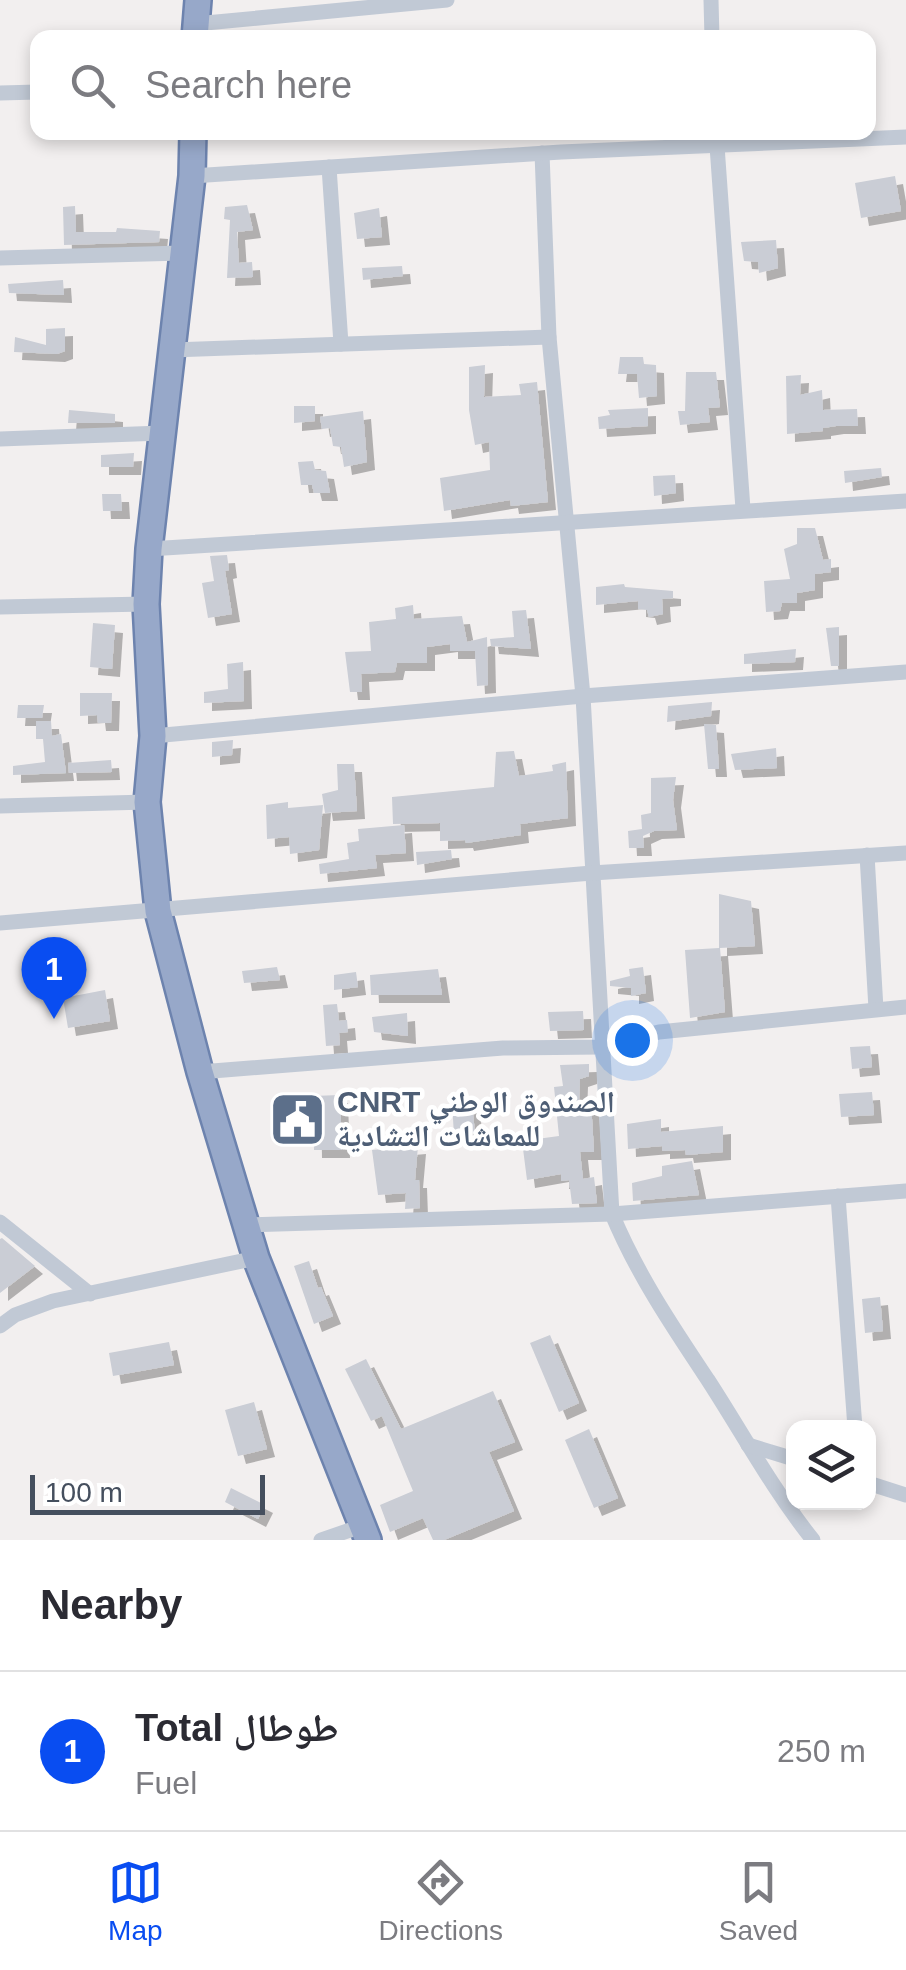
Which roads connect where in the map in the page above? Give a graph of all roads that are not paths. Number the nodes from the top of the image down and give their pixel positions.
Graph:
1 (447, 0) edge
2 (711, 0) edge
3 (196, 21) edge
4 (712, 30) edge
5 (30, 92) edge
6 (0, 94) edge
7 (876, 137) edge
8 (906, 137) edge
9 (193, 140) edge
10 (704, 140) edge
11 (716, 140) edge
12 (542, 153) junction
13 (329, 167) junction
14 (192, 176) junction
15 (183, 253) junction
16 (0, 258) edge
17 (549, 336) junction
18 (341, 344) junction
19 (172, 350) junction
20 (162, 433) junction
21 (0, 439) edge
22 (906, 500) edge
23 (743, 509) junction
24 (566, 520) junction
25 (149, 549) junction
26 (146, 604) junction
27 (0, 607) edge
28 (906, 672) edge
29 (582, 696) junction
30 (153, 736) junction
31 (147, 802) junction
32 (0, 806) edge
33 (906, 853) edge
34 (866, 855) junction
35 (592, 874) junction
36 (158, 911) junction
37 (0, 922) edge
38 (906, 1008) edge
39 (876, 1009) junction
40 (601, 1047) junction
41 (200, 1072) junction
42 (906, 1191) edge
43 (838, 1196) junction
44 (612, 1214) junction
45 (0, 1222) edge
46 (245, 1225) junction
47 (256, 1258) junction
48 (90, 1294) junction
49 (0, 1326) edge
50 (854, 1420) edge
51 (748, 1445) junction
52 (786, 1457) edge
53 (876, 1485) edge
54 (906, 1495) edge
55 (365, 1533) edge
56 (321, 1540) edge
57 (814, 1540) edge

1 - 3 street
2 - 4 street
5 - 6 street
7 - 8 street
9 - 14 highway
10 - 12 street
11 - 23 street
12 - 13 street
12 - 17 street
13 - 14 street
13 - 18 street
14 - 15 highway
15 - 16 street
15 - 19 highway
17 - 18 street
17 - 24 street
18 - 19 street
19 - 20 highway
20 - 21 street
20 - 25 highway
22 - 23 street
23 - 24 street
24 - 25 street
24 - 29 street
25 - 26 highway
26 - 27 street
26 - 30 highway
28 - 29 street
29 - 30 street
29 - 35 street
30 - 31 highway
31 - 32 street
31 - 36 highway
33 - 34 street
34 - 35 street
34 - 39 street
35 - 36 street
35 - 40 street
36 - 37 street
36 - 41 highway
38 - 39 street
39 - 40 street
40 - 41 street
40 - 44 street
41 - 46 highway
42 - 43 street
43 - 44 street
43 - 50 street
44 - 46 street
44 - 51 street
45 - 48 street
46 - 47 highway
47 - 48 street
47 - 55 highway
48 - 49 street
51 - 52 street
51 - 57 street
53 - 54 street
55 - 56 street

